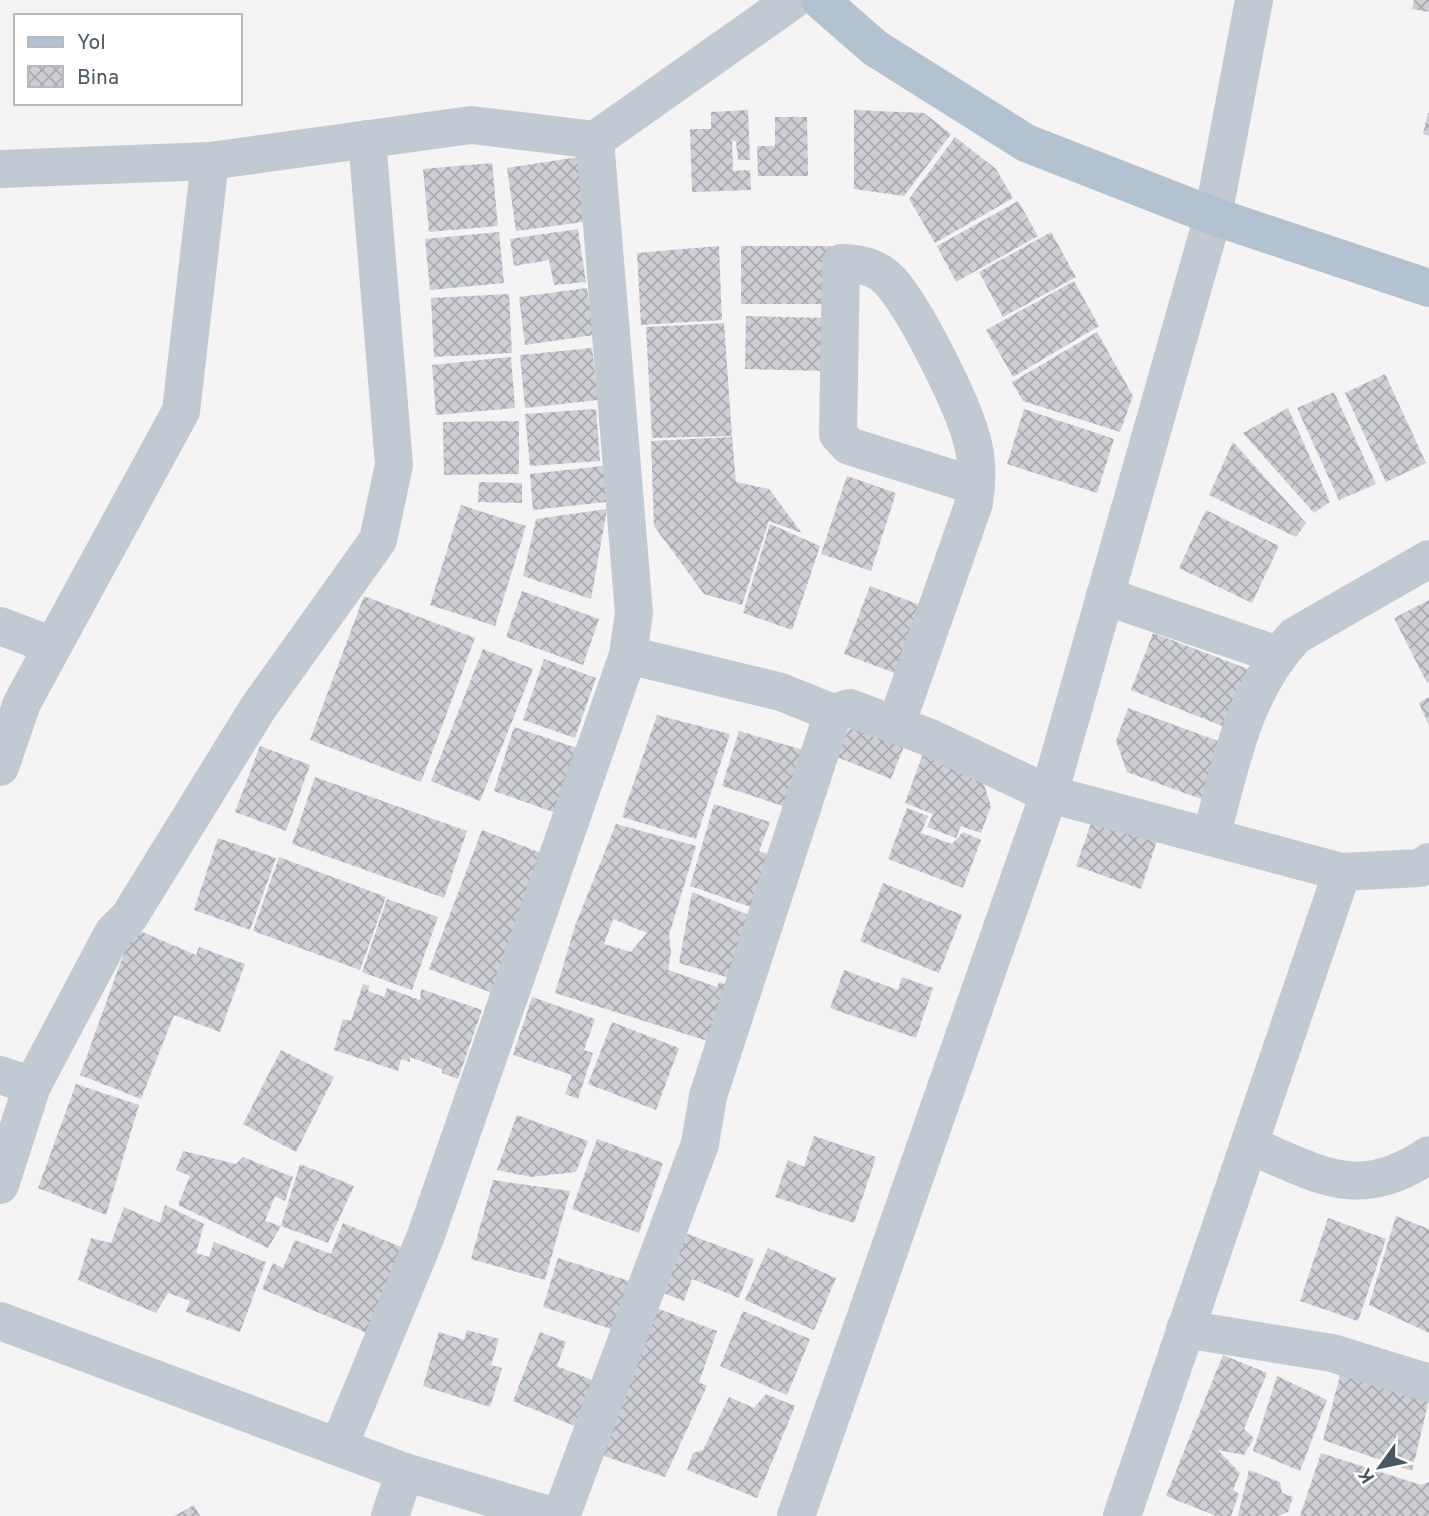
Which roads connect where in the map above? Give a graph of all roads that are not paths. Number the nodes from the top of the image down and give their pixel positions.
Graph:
1 (793, 0) edge
2 (820, 0) edge
3 (1254, 0) edge
4 (367, 139) junction
5 (594, 140) junction
6 (210, 161) junction
7 (0, 169) edge
8 (1213, 216) junction
9 (1429, 288) edge
10 (976, 486) junction
11 (1429, 559) edge
12 (1105, 596) junction
13 (0, 626) edge
14 (53, 646) junction
15 (1278, 654) junction
16 (628, 655) junction
17 (833, 713) junction
18 (896, 726) junction
19 (0, 767) edge
20 (1049, 794) junction
21 (1210, 837) junction
22 (1429, 862) edge
23 (1342, 872) junction
24 (16, 1081) edge
25 (1249, 1145) junction
26 (1429, 1155) edge
27 (0, 1185) edge
28 (0, 1321) edge
29 (1185, 1329) junction
30 (1429, 1383) edge
31 (339, 1446) junction
32 (405, 1472) junction
33 (542, 1514) edge
34 (390, 1516) edge
35 (796, 1516) edge
36 (1122, 1516) edge

1 - 5 street
2 - 8 main road
3 - 8 street
4 - 5 street
4 - 6 street
4 - 24 street
5 - 16 street
6 - 7 street
6 - 14 street
8 - 9 main road
8 - 12 street
10 - 10 street
10 - 18 street
11 - 15 street
12 - 15 street
12 - 20 street
13 - 14 street
14 - 19 street
15 - 21 street
16 - 17 street
16 - 31 street
17 - 18 street
17 - 33 street
18 - 20 street
20 - 21 street
20 - 35 street
21 - 23 street
22 - 23 street
23 - 25 street
24 - 27 street
25 - 26 street
25 - 29 street
28 - 31 street
29 - 30 street
29 - 36 street
31 - 32 street
32 - 33 street
32 - 34 street

